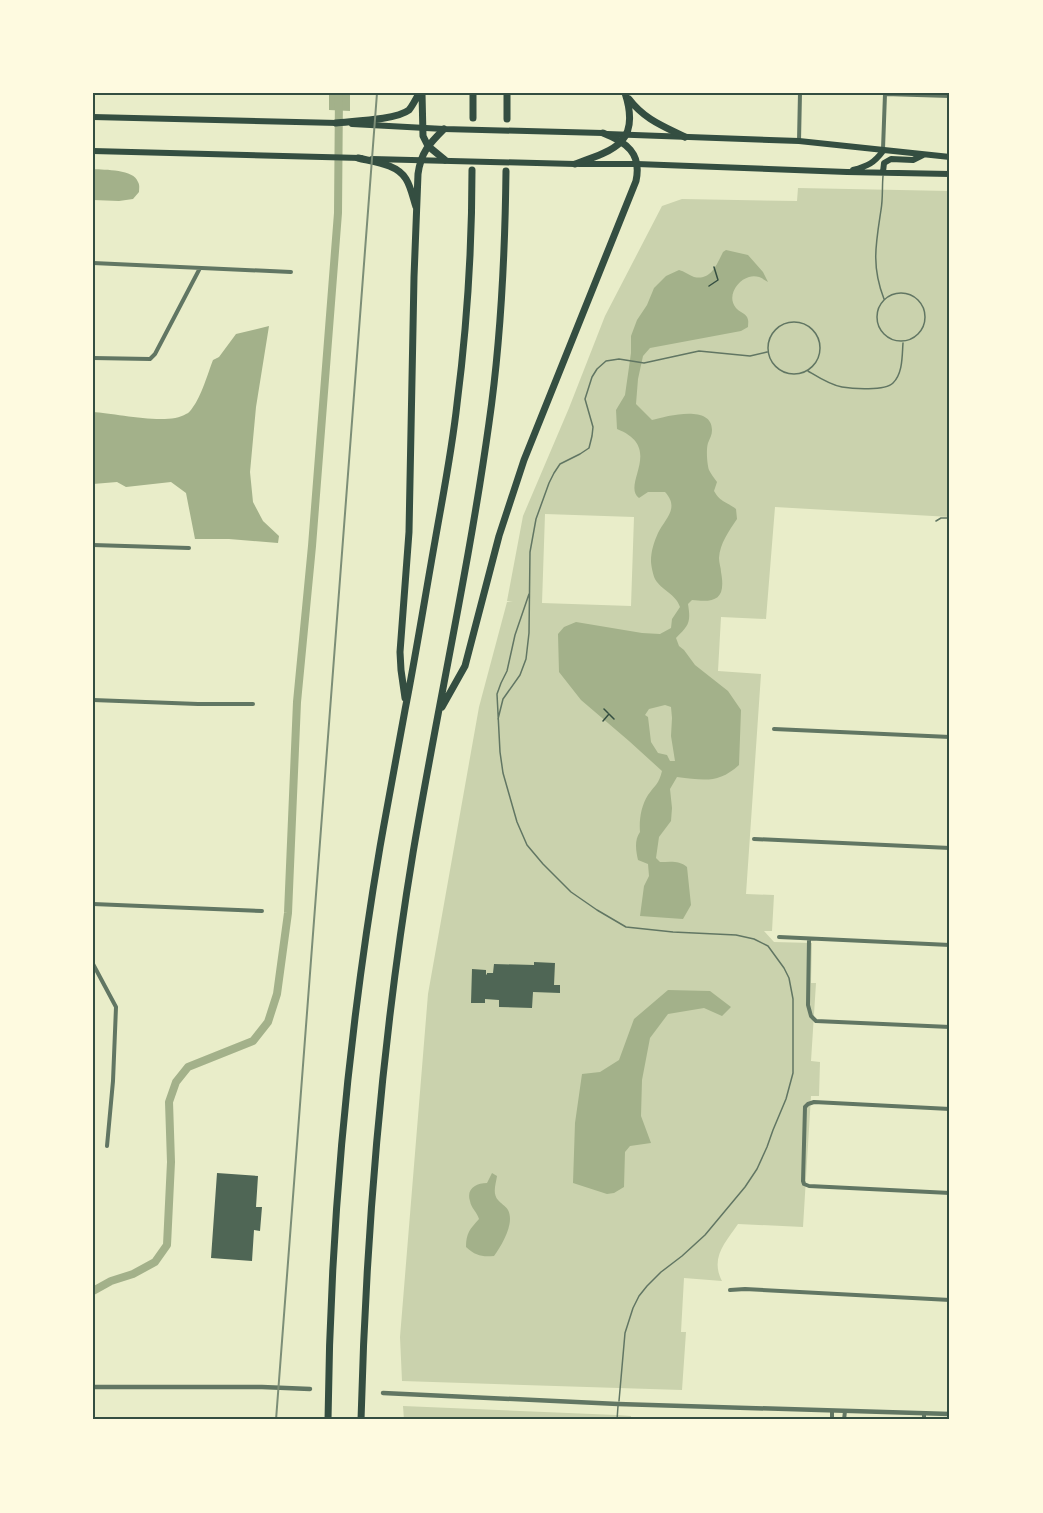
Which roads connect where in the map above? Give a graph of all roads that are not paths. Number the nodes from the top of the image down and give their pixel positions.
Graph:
1 (421, 93) edge
2 (473, 93) edge
3 (507, 93) edge
4 (625, 93) edge
5 (800, 93) edge
6 (885, 94) edge
7 (950, 96) edge
8 (93, 117) edge
9 (473, 118) dead end
10 (507, 119) dead end
11 (336, 123) junction
12 (422, 128) junction
13 (444, 129) junction
14 (603, 133) joint
15 (686, 137) junction
16 (624, 138) junction
17 (799, 141) junction
18 (428, 146) junction
19 (93, 150) edge
20 (883, 151) junction
21 (924, 155) junction
22 (950, 157) edge
23 (358, 158) junction
24 (421, 160) junction
25 (444, 160) junction
26 (575, 164) junction
27 (637, 164) junction
28 (472, 170) dead end
29 (506, 171) dead end
30 (847, 172) junction
31 (883, 172) junction
32 (950, 174) edge
33 (417, 212) junction
34 (93, 263) edge
35 (200, 268) junction
36 (291, 272) dead end
37 (884, 299) junction
38 (903, 342) junction
39 (768, 352) junction
40 (93, 358) edge
41 (807, 370) junction
42 (950, 518) edge
43 (936, 521) dead end
44 (93, 545) edge
45 (189, 548) dead end
46 (529, 594) junction
47 (93, 700) edge
48 (253, 704) dead end
49 (406, 707) junction
50 (439, 712) junction
51 (498, 722) junction
52 (774, 729) dead end
53 (950, 737) edge
54 (754, 839) dead end
55 (950, 848) edge
56 (93, 904) edge
57 (262, 911) dead end
58 (779, 937) dead end
59 (809, 939) junction
60 (950, 945) edge
61 (93, 964) edge
62 (950, 1027) edge
63 (950, 1109) edge
64 (107, 1146) dead end
65 (950, 1192) edge
66 (730, 1290) dead end
67 (950, 1300) edge
68 (93, 1387) edge
69 (310, 1389) dead end
70 (383, 1393) dead end
71 (618, 1404) junction
72 (832, 1411) junction
73 (845, 1411) junction
74 (924, 1414) junction
75 (950, 1414) edge
76 (328, 1418) edge
77 (361, 1418) edge
78 (617, 1420) edge
79 (832, 1420) edge
80 (844, 1420) edge
81 (924, 1420) edge

1 - 11 highway
1 - 12 highway
2 - 9 highway
3 - 10 highway
4 - 15 highway
4 - 16 highway
5 - 17 street
6 - 7 street
6 - 20 street
8 - 11 main road
11 - 12 main road
12 - 13 main road
12 - 18 highway
13 - 14 main road
13 - 18 highway
14 - 16 highway
15 - 16 main road
15 - 17 main road
16 - 26 highway
16 - 27 highway
17 - 20 main road
18 - 24 highway
18 - 25 highway
19 - 23 main road
20 - 21 main road
20 - 30 main road
21 - 22 main road
21 - 31 main road
23 - 24 main road
23 - 33 highway
24 - 25 main road
24 - 33 highway
25 - 26 main road
26 - 27 main road
27 - 30 main road
27 - 50 highway
28 - 49 highway
29 - 50 highway
30 - 31 main road
31 - 32 main road
31 - 37 lane
33 - 49 highway
34 - 35 street
35 - 36 street
35 - 40 street
37 - 38 lane
37 - 38 lane
38 - 41 lane
39 - 41 lane
39 - 41 lane
39 - 46 lane
42 - 43 lane
44 - 45 street
46 - 51 lane
46 - 51 lane
47 - 48 street
49 - 76 highway
50 - 77 highway
51 - 71 lane
52 - 53 street
54 - 55 street
56 - 57 street
58 - 59 street
59 - 60 street
59 - 62 street
61 - 64 street
63 - 65 street
66 - 67 street
68 - 69 street
70 - 71 street
71 - 72 street
71 - 78 lane
72 - 73 street
72 - 79 street
73 - 74 street
73 - 80 street
74 - 75 street
74 - 81 street

